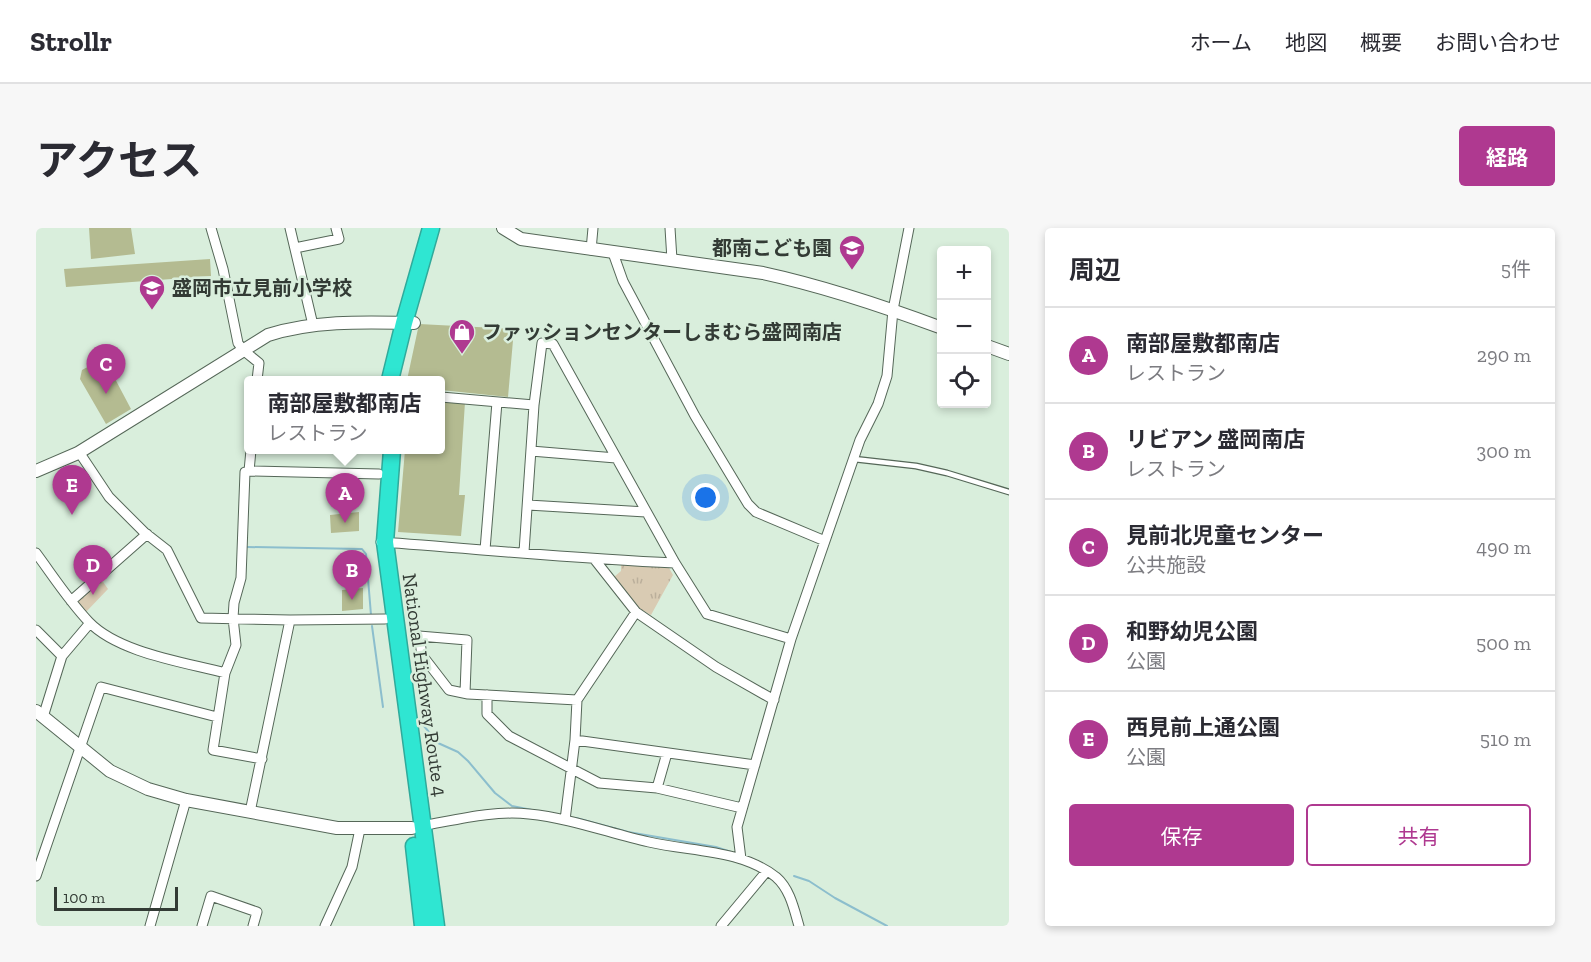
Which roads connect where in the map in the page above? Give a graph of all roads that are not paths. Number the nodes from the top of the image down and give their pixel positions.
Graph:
1 (211, 228) edge
2 (290, 228) edge
3 (336, 228) edge
4 (431, 228) edge
5 (440, 228) edge
6 (503, 228) edge
7 (593, 228) edge
8 (670, 228) edge
9 (909, 228) edge
10 (295, 248) junction
11 (591, 250) junction
12 (614, 253) junction
13 (672, 260) junction
14 (893, 310) junction
15 (409, 323) junction
16 (313, 325) junction
17 (937, 326) edge
18 (991, 347) edge
19 (243, 350) junction
20 (1009, 354) edge
21 (258, 376) edge
22 (392, 376) edge
23 (402, 376) edge
24 (445, 397) edge
25 (496, 402) junction
26 (534, 405) junction
27 (531, 451) junction
28 (79, 452) junction
29 (251, 454) edge
30 (381, 454) edge
31 (392, 454) edge
32 (616, 458) junction
33 (854, 459) junction
34 (36, 471) edge
35 (249, 471) junction
36 (379, 474) junction
37 (1009, 492) edge
38 (528, 505) junction
39 (646, 512) junction
40 (147, 534) junction
41 (825, 541) junction
42 (381, 542) junction
43 (485, 550) junction
44 (525, 552) junction
45 (36, 553) edge
46 (595, 560) junction
47 (675, 563) junction
48 (71, 601) junction
49 (636, 612) junction
50 (233, 618) junction
51 (385, 619) junction
52 (290, 620) junction
53 (90, 623) junction
54 (36, 630) edge
55 (791, 639) junction
56 (62, 656) junction
57 (225, 673) junction
58 (465, 693) junction
59 (487, 695) junction
60 (577, 700) junction
61 (774, 700) junction
62 (40, 714) edge
63 (217, 717) junction
64 (575, 740) junction
65 (81, 748) junction
66 (667, 753) junction
67 (262, 759) junction
68 (755, 765) junction
69 (572, 769) junction
70 (657, 788) junction
71 (186, 800) junction
72 (742, 808) junction
73 (250, 812) junction
74 (565, 820) junction
75 (418, 827) junction
76 (360, 829) junction
77 (741, 859) junction
78 (766, 872) junction
79 (36, 876) edge
80 (150, 926) edge
81 (202, 926) edge
82 (253, 926) edge
83 (325, 926) edge
84 (423, 926) edge
85 (436, 926) edge
86 (721, 926) edge
87 (799, 926) edge

1 - 19 street
2 - 10 street
3 - 10 street
4 - 15 highway
5 - 15 highway
6 - 11 street
7 - 11 street
8 - 13 street
9 - 14 street
10 - 16 street
11 - 12 street
12 - 13 street
12 - 41 street
13 - 14 street
14 - 17 street
14 - 33 street
15 - 16 street
15 - 22 highway
15 - 23 highway
16 - 19 street
18 - 20 street
19 - 21 street
19 - 28 street
24 - 25 street
25 - 26 street
25 - 43 street
26 - 27 street
26 - 32 street
27 - 32 street
27 - 38 street
28 - 34 street
28 - 40 street
29 - 35 street
30 - 36 highway, National Highway Route 4
31 - 42 highway, National Highway Route 4
32 - 39 street
33 - 37 lane
33 - 41 street
35 - 36 street
35 - 50 street
36 - 42 highway, National Highway Route 4
38 - 39 street
38 - 44 street
39 - 47 street
40 - 48 street
40 - 50 street
41 - 55 street
42 - 43 street
42 - 51 highway, National Highway Route 4
42 - 75 highway, National Highway Route 4
43 - 44 street
44 - 46 street
45 - 48 street
46 - 47 street
46 - 49 street
47 - 55 street
48 - 53 street
49 - 60 street
49 - 61 street
50 - 52 street
50 - 57 street
51 - 52 street
51 - 75 highway, National Highway Route 4
52 - 67 street
53 - 56 street
53 - 57 street
54 - 56 street
55 - 61 street
56 - 62 street
57 - 63 street
58 - 58 street
58 - 59 street
59 - 60 street
59 - 69 street
60 - 64 street
61 - 68 street
62 - 65 street
63 - 65 street
63 - 67 street
64 - 66 street
64 - 69 street
65 - 71 street
65 - 79 street
66 - 68 street
66 - 70 street
67 - 73 street
68 - 72 street
69 - 70 street
69 - 74 street
70 - 72 street
71 - 73 street
71 - 80 street
72 - 77 street
73 - 76 street
74 - 75 street
74 - 77 street
75 - 76 street
75 - 84 highway, National Highway Route 4
75 - 85 highway, National Highway Route 4
76 - 83 street
77 - 78 street
78 - 86 street
78 - 87 street
81 - 82 street

